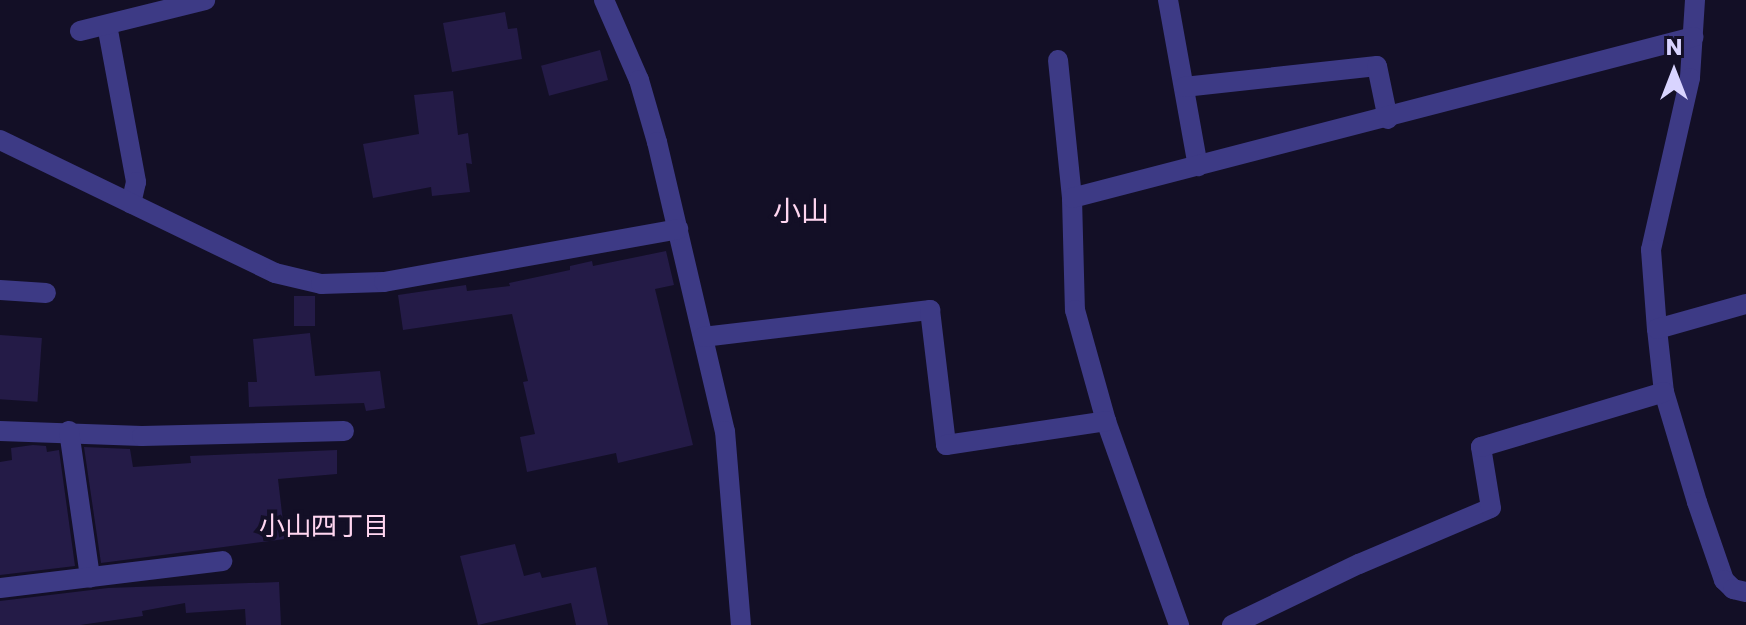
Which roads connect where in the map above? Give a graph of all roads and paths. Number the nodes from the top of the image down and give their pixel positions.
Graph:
1 (205, 0) edge
2 (604, 0) edge
3 (1168, 0) edge
4 (1695, 0) edge
5 (107, 25) junction
6 (80, 31) dead end
7 (1693, 37) junction
8 (1058, 60) dead end
9 (1184, 87) junction
10 (1388, 119) junction
11 (0, 140) edge
12 (1198, 166) junction
13 (1072, 198) junction
14 (131, 203) junction
15 (678, 229) junction
16 (0, 290) edge
17 (46, 293) dead end
18 (1746, 304) edge
19 (1657, 329) junction
20 (703, 337) junction
21 (1664, 392) junction
22 (1106, 421) junction
23 (0, 431) edge
24 (69, 431) junction
25 (344, 431) dead end
26 (222, 561) dead end
27 (90, 577) junction
28 (0, 588) edge
29 (1746, 592) edge
30 (741, 625) edge
31 (1179, 625) edge
32 (1232, 625) edge

1 - 5 street
2 - 15 street
3 - 9 street
4 - 7 street
5 - 6 street
5 - 14 street
7 - 10 street
7 - 19 street
8 - 13 street
9 - 10 street
9 - 12 street
10 - 12 street
11 - 14 street
12 - 13 street
13 - 22 street
14 - 15 street
15 - 20 street
16 - 17 street
18 - 19 street
19 - 21 street
20 - 22 street
20 - 30 street
21 - 29 street
21 - 32 street
22 - 31 street
23 - 24 street
24 - 25 street
24 - 27 street
26 - 27 street
27 - 28 street

